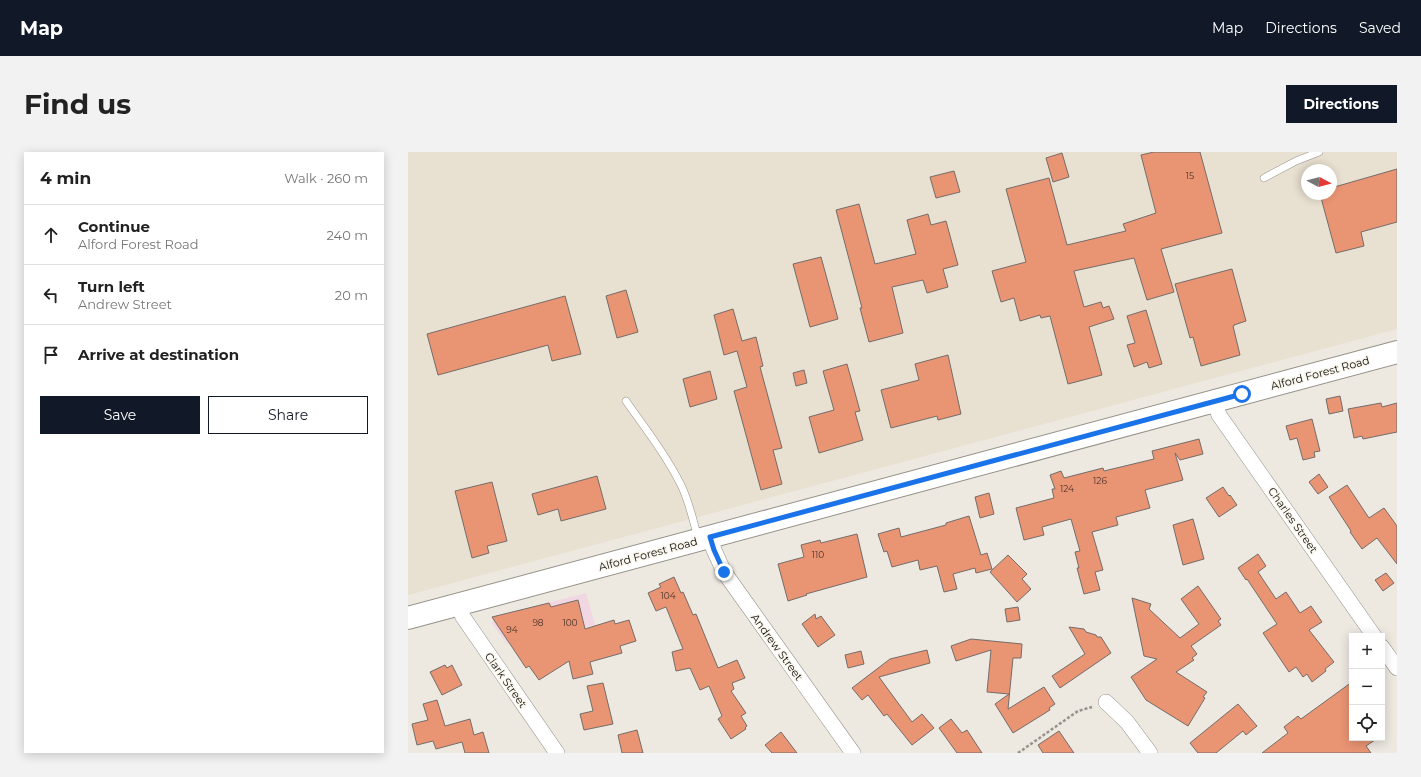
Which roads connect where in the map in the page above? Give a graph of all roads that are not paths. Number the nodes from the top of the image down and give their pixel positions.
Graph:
1 (1319, 152) edge
2 (1264, 178) dead end
3 (1397, 352) edge
4 (626, 401) dead end
5 (1214, 401) junction
6 (704, 539) junction
7 (458, 605) junction
8 (408, 618) edge
9 (1372, 633) edge
10 (1385, 651) edge
11 (1397, 668) edge
12 (1106, 702) road end
13 (557, 753) edge
14 (853, 753) edge
15 (1150, 753) edge

1 - 2 lane
3 - 5 main road, Alford Forest Road
4 - 6 lane
5 - 6 main road, Alford Forest Road
5 - 9 street, Charles Street
6 - 7 main road, Alford Forest Road
6 - 14 street, Andrew Street
7 - 8 main road, Alford Forest Road
7 - 13 street, Clark Street
10 - 11 street
12 - 15 street

